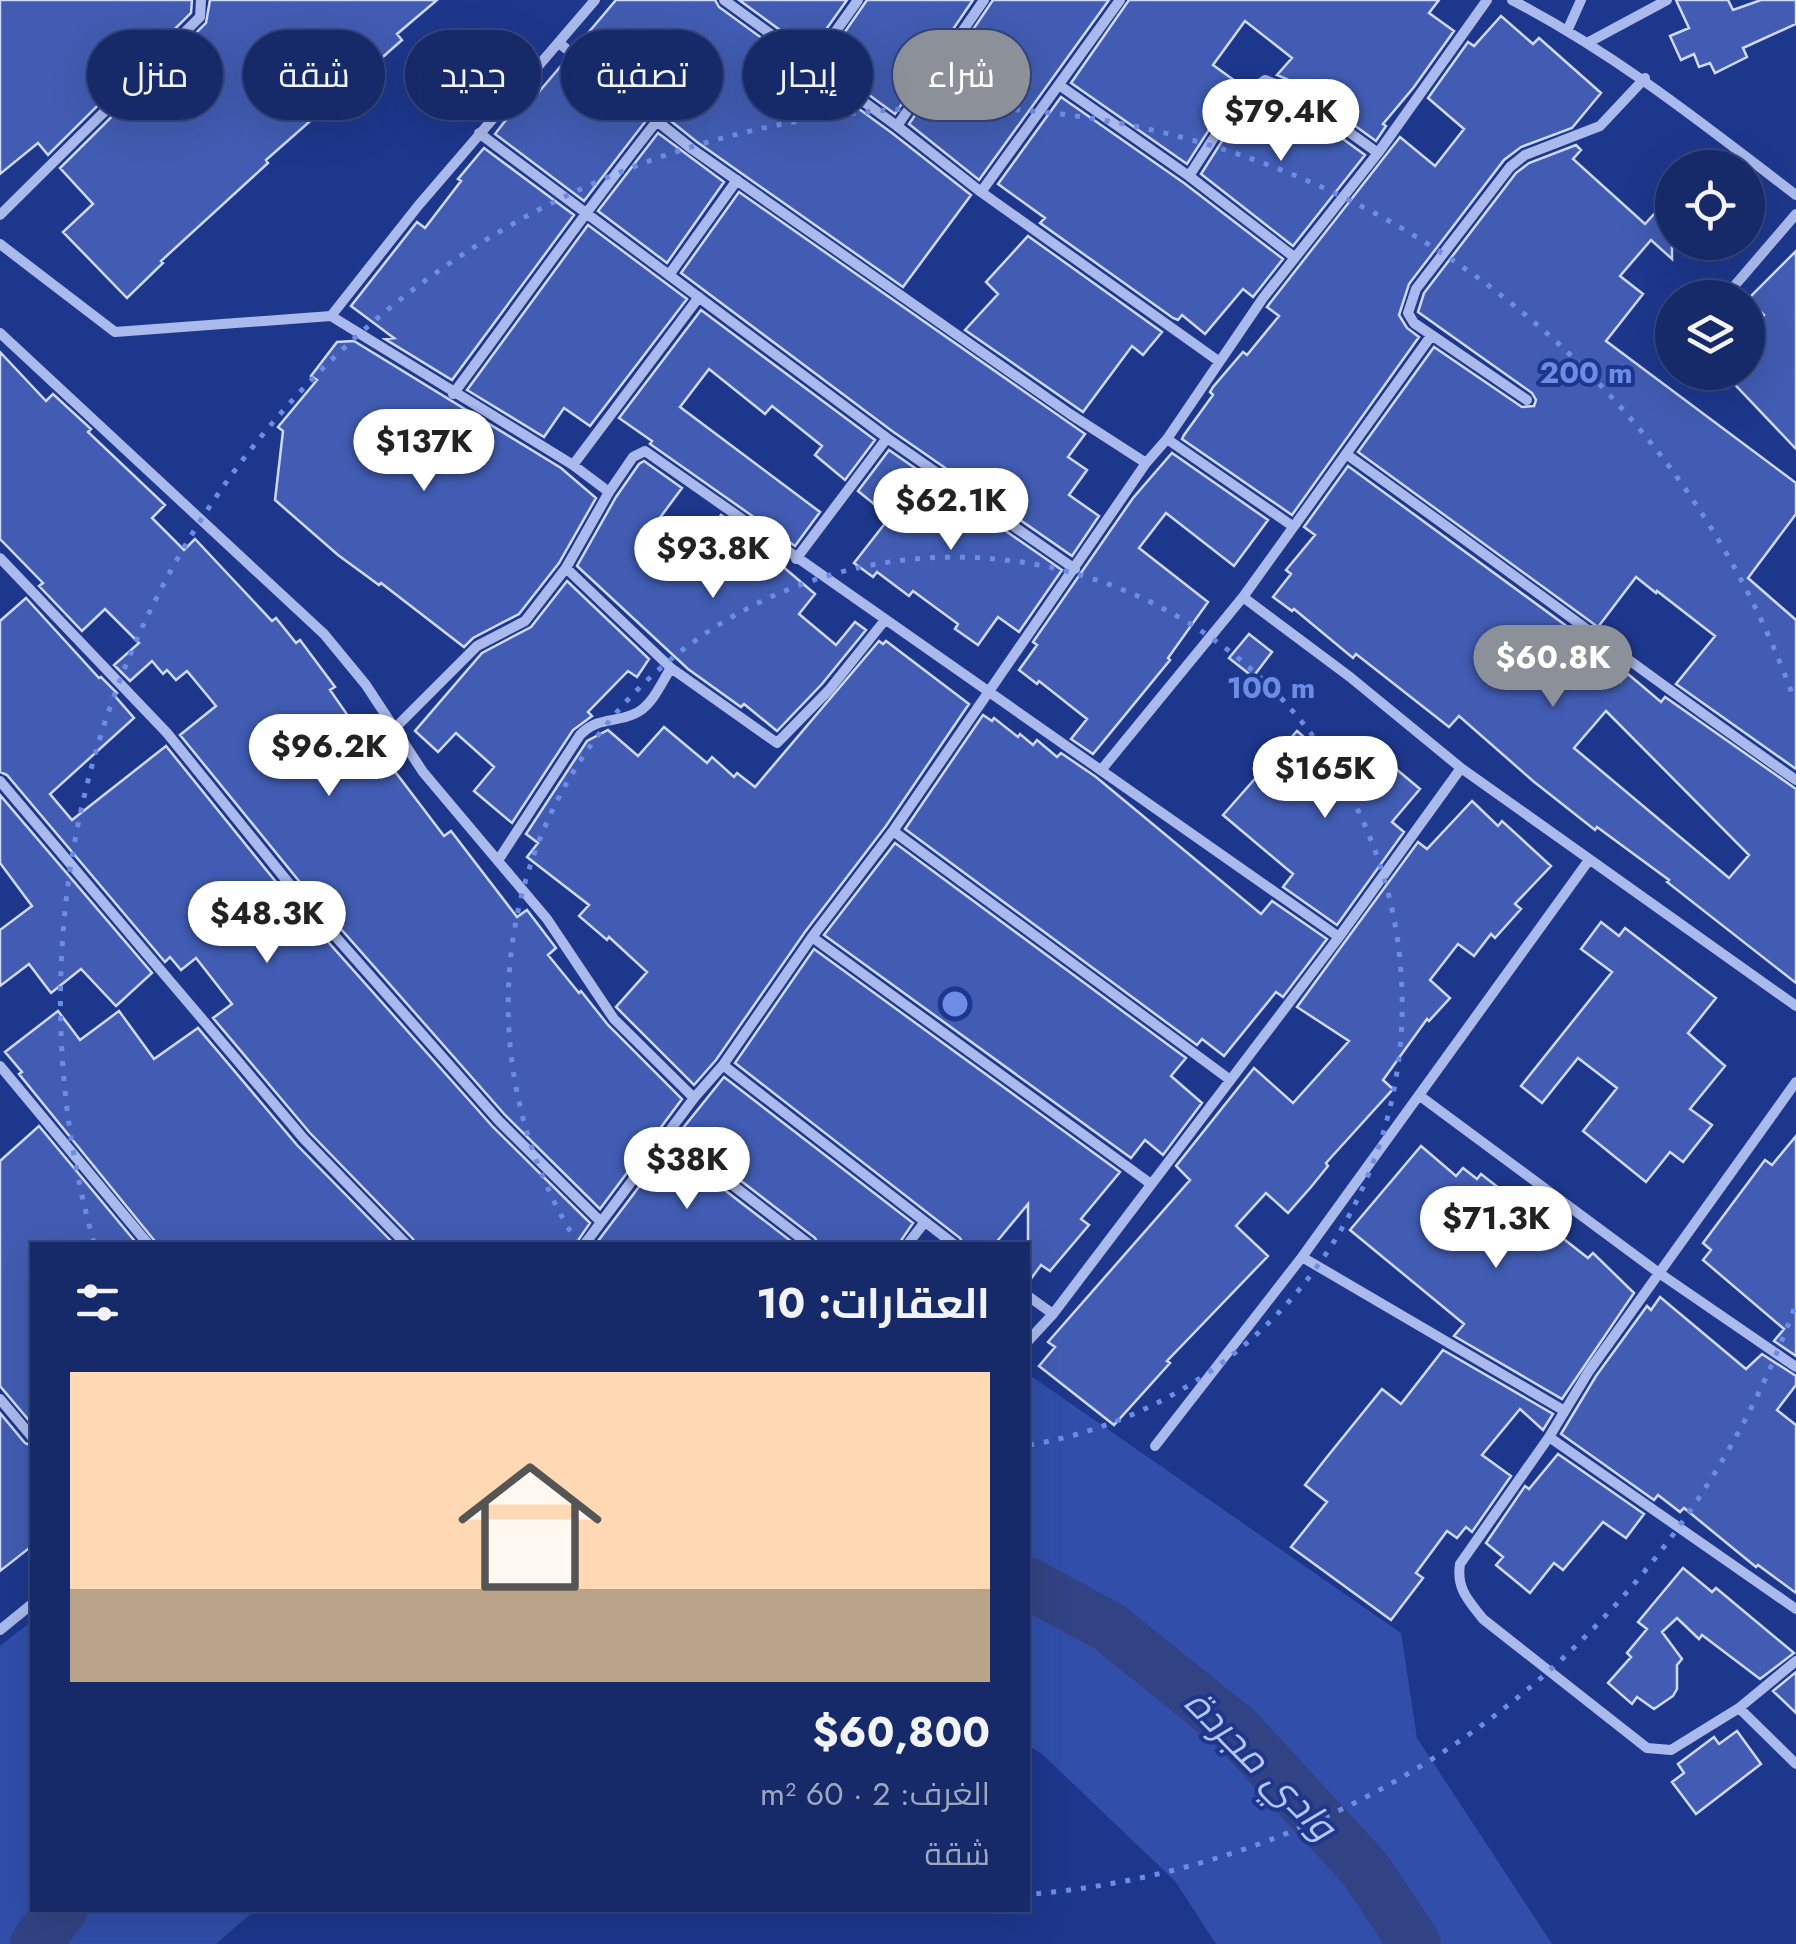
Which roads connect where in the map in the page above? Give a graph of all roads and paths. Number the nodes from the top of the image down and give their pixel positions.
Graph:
1 (201, 0) edge
2 (596, 0) edge
3 (724, 0) edge
4 (858, 0) edge
5 (984, 0) edge
6 (1120, 0) edge
7 (1487, 0) edge
8 (1512, 0) edge
9 (1581, 0) edge
10 (1667, 0) edge
11 (763, 30) edge
12 (836, 30) edge
13 (1568, 30) junction
14 (1589, 42) junction
15 (558, 43) junction
16 (1645, 78) junction
17 (1058, 86) junction
18 (873, 109) edge
19 (657, 121) junction
20 (898, 126) junction
21 (479, 133) junction
22 (1378, 153) junction
23 (1188, 176) junction
24 (736, 180) junction
25 (982, 192) junction
26 (1796, 195) edge
27 (0, 214) edge
28 (583, 214) junction
29 (1796, 214) edge
30 (0, 244) edge
31 (1294, 257) junction
32 (668, 275) junction
33 (1739, 280) edge
34 (699, 296) junction
35 (331, 316) junction
36 (0, 333) edge
37 (1432, 336) junction
38 (1218, 360) junction
39 (452, 394) junction
40 (1527, 400) dead end
41 (888, 438) junction
42 (1167, 439) junction
43 (1346, 454) junction
44 (1146, 464) junction
45 (573, 466) junction
46 (608, 492) junction
47 (1292, 526) junction
48 (0, 558) edge
49 (796, 558) junction
50 (566, 568) junction
51 (1075, 569) junction
52 (1242, 597) junction
53 (884, 620) junction
54 (671, 668) junction
55 (989, 692) junction
56 (394, 729) junction
57 (1461, 768) junction
58 (1102, 769) junction
59 (1796, 780) edge
60 (0, 781) edge
61 (892, 831) junction
62 (498, 859) junction
63 (1589, 860) junction
64 (812, 937) junction
65 (1338, 937) junction
66 (1796, 1006) edge
67 (724, 1065) junction
68 (0, 1066) edge
69 (1228, 1079) junction
70 (1796, 1082) edge
71 (1420, 1096) junction
72 (694, 1098) junction
73 (668, 1135) junction
74 (1152, 1184) junction
75 (602, 1222) junction
76 (924, 1222) junction
77 (147, 1242) edge
78 (403, 1242) edge
79 (586, 1242) edge
80 (806, 1242) edge
81 (909, 1242) edge
82 (951, 1242) edge
83 (1302, 1257) junction
84 (1659, 1273) junction
85 (1030, 1297) edge
86 (1053, 1314) junction
87 (1030, 1340) edge
88 (1796, 1367) edge
89 (0, 1399) edge
90 (1564, 1410) junction
91 (30, 1435) edge
92 (1549, 1437) junction
93 (1155, 1446) dead end
94 (30, 1606) edge
95 (1796, 1610) edge
96 (0, 1630) edge
97 (1796, 1661) edge
98 (1740, 1708) junction
99 (1796, 1764) edge

1 - 27 street
2 - 15 street
3 - 11 street
4 - 12 street
5 - 20 street
6 - 17 street
7 - 22 street
8 - 13 street
9 - 13 street
10 - 14 street
13 - 14 street
14 - 16 street
15 - 19 street
15 - 21 street
16 - 26 street
16 - 37 street
17 - 23 street
17 - 25 street
18 - 20 street
19 - 24 street
19 - 28 street
20 - 25 street
21 - 28 street
21 - 35 street
22 - 23 street
22 - 31 street
23 - 31 street
24 - 32 street
24 - 44 street
25 - 38 street
28 - 32 street
28 - 39 street
29 - 33 street
30 - 35 street
31 - 38 street
32 - 34 street
34 - 41 street
34 - 45 street
35 - 39 street
36 - 56 street
37 - 40 street
37 - 43 street
38 - 42 street
39 - 45 street
41 - 49 street
41 - 51 street
42 - 44 street
42 - 47 street
43 - 47 street
43 - 59 street
44 - 51 street
45 - 46 street
46 - 49 street
46 - 50 street
47 - 52 street
48 - 75 street
49 - 53 street
50 - 54 street
50 - 56 street
51 - 55 street
52 - 57 street
52 - 58 street
53 - 54 street
53 - 55 street
54 - 62 street
55 - 58 street
55 - 61 street
56 - 62 street
57 - 63 street
57 - 65 street
58 - 65 street
60 - 78 street
61 - 64 street
61 - 69 street
62 - 72 street
63 - 66 street
63 - 71 street
64 - 67 street
64 - 74 street
65 - 69 street
67 - 72 street
67 - 76 street
68 - 77 street
69 - 74 street
70 - 84 street
71 - 83 street
71 - 84 street
72 - 73 street
73 - 75 street
73 - 80 street
74 - 86 street
75 - 79 street
76 - 81 street
76 - 82 street
83 - 90 street
83 - 93 street
84 - 88 street
84 - 90 street
85 - 86 street
86 - 87 street
89 - 91 street
90 - 92 street
92 - 95 street
92 - 98 street
94 - 96 street
97 - 98 street
98 - 99 street

